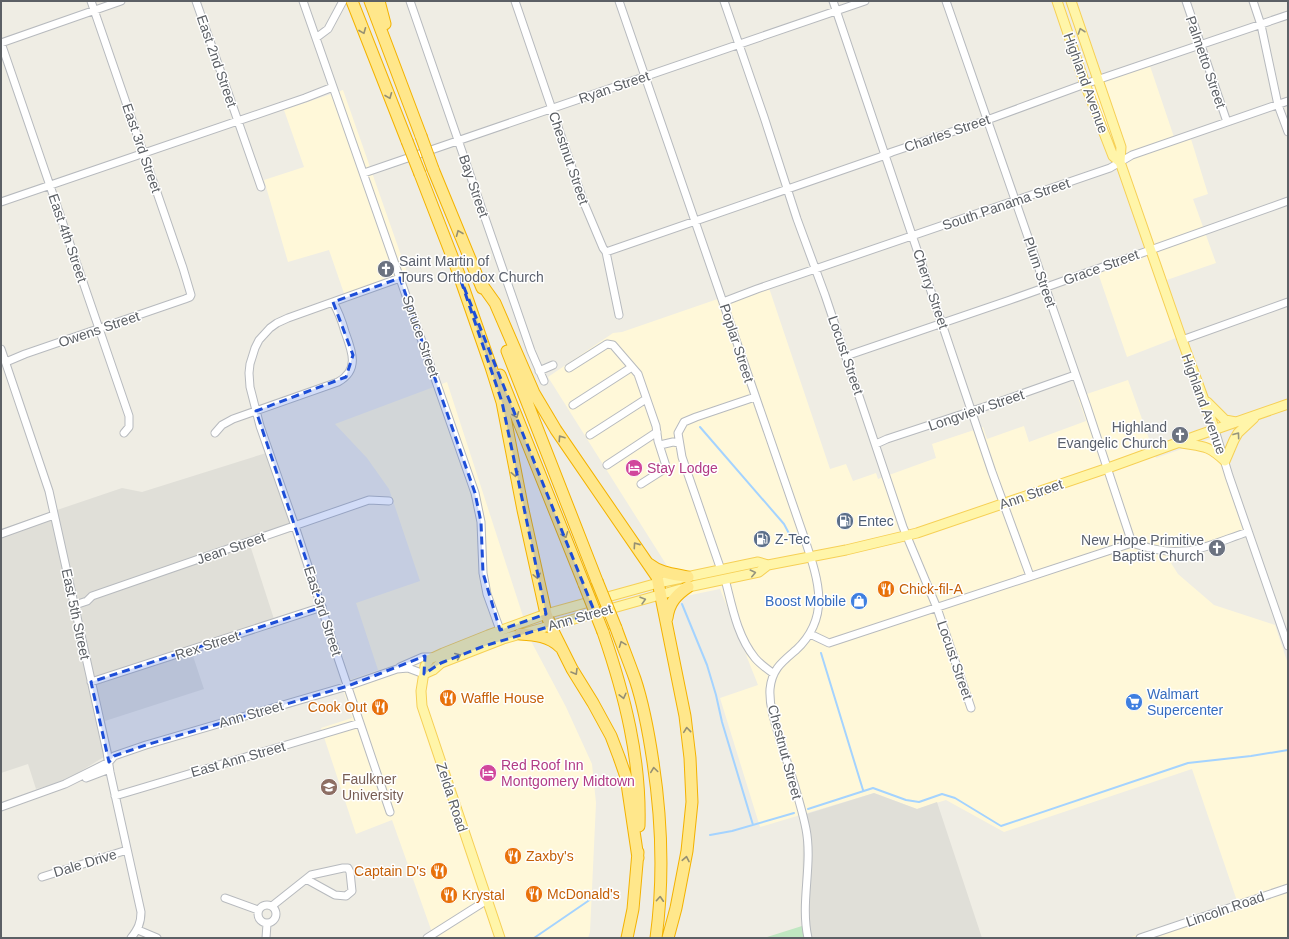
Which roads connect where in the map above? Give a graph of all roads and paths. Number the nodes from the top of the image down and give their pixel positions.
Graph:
1 (91, 1) edge
2 (121, 1) edge
3 (196, 1) edge
4 (303, 1) edge
5 (343, 1) edge
6 (352, 1) edge
7 (370, 1) edge
8 (379, 1) edge
9 (410, 1) edge
10 (515, 1) edge
11 (619, 1) edge
12 (724, 1) edge
13 (833, 1) edge
14 (865, 1) edge
15 (946, 1) edge
16 (1057, 1) edge
17 (1071, 1) edge
18 (1186, 1) edge
19 (1253, 1) edge
20 (94, 11) junction
21 (836, 11) junction
22 (1288, 15) edge
23 (1261, 25) junction
24 (386, 37) junction
25 (316, 38) junction
26 (1, 43) edge
27 (739, 44) junction
28 (1201, 45) junction
29 (645, 77) junction
30 (1098, 80) junction
31 (1085, 84) junction
32 (333, 87) junction
33 (1288, 101) edge
34 (1278, 105) junction
35 (552, 109) junction
36 (987, 120) junction
37 (238, 121) junction
38 (1227, 122) junction
39 (1288, 132) edge
40 (458, 141) junction
41 (144, 154) junction
42 (886, 154) junction
43 (1120, 162) junction
44 (364, 173) junction
45 (50, 186) junction
46 (261, 187) dead end
47 (787, 188) junction
48 (1015, 201) junction
49 (1288, 201) edge
50 (1, 202) edge
51 (695, 220) junction
52 (913, 235) junction
53 (1150, 250) junction
54 (606, 252) junction
55 (815, 269) junction
56 (459, 275) junction
57 (400, 278) junction
58 (480, 282) junction
59 (1045, 287) junction
60 (191, 295) joint
61 (334, 302) junction
62 (723, 302) junction
63 (1288, 302) edge
64 (619, 315) dead end
65 (942, 323) junction
66 (99, 329) junction
67 (1182, 340) junction
68 (1, 349) edge
69 (846, 356) junction
70 (6, 362) junction
71 (553, 365) dead end
72 (632, 367) junction
73 (569, 368) dead end
74 (539, 370) junction
75 (1075, 375) junction
76 (544, 381) dead end
77 (1202, 396) junction
78 (755, 397) junction
79 (646, 398) junction
80 (1288, 404) edge
81 (573, 405) dead end
82 (256, 411) junction
83 (972, 411) junction
84 (1258, 415) junction
85 (1238, 422) junction
86 (1215, 430) junction
87 (656, 432) junction
88 (124, 433) dead end
89 (215, 433) dead end
90 (590, 436) dead end
91 (1178, 442) junction
92 (679, 443) junction
93 (876, 444) junction
94 (660, 446) junction
95 (1225, 461) junction
96 (607, 465) dead end
97 (1108, 468) junction
98 (641, 484) dead end
99 (389, 501) dead end
100 (1004, 503) junction
101 (54, 515) junction
102 (295, 526) junction
103 (1248, 532) junction
104 (1, 534) edge
105 (907, 536) junction
106 (1132, 543) junction
107 (810, 556) junction
108 (646, 560) junction
109 (768, 565) junction
110 (721, 570) junction
111 (1030, 576) junction
112 (725, 579) junction
113 (688, 582) junction
114 (658, 583) junction
115 (661, 595) junction
116 (75, 605) junction
117 (322, 607) junction
118 (937, 608) junction
119 (546, 614) junction
120 (666, 622) junction
121 (550, 626) junction
122 (500, 630) junction
123 (520, 634) junction
124 (810, 634) junction
125 (1288, 646) edge
126 (562, 649) junction
127 (434, 657) junction
128 (396, 670) junction
129 (424, 674) junction
130 (774, 674) junction
131 (91, 682) junction
132 (348, 686) junction
133 (972, 708) dead end
134 (360, 723) junction
135 (109, 762) junction
136 (116, 796) junction
137 (1, 807) edge
138 (390, 812) dead end
139 (127, 850) junction
140 (638, 858) junction
141 (42, 877) dead end
142 (306, 879) junction
143 (1288, 888) edge
144 (225, 898) dead end
145 (487, 900) junction
146 (272, 906) junction
147 (258, 910) junction
148 (267, 924) junction
149 (138, 930) junction
150 (132, 938) edge
151 (157, 938) edge
152 (266, 938) edge
153 (427, 938) edge
154 (500, 938) edge
155 (626, 938) edge
156 (656, 938) edge
157 (668, 938) edge
158 (808, 938) edge
159 (1140, 938) edge

1 - 20 street, East 3rd Street
2 - 20 street
3 - 37 street, East 2nd Street
4 - 25 street, Spruce Street
5 - 25 street
6 -> 56 highway, bridge
7 - 24 highway
8 - 24 highway
9 - 40 street, Bay Street
10 - 35 street, Chestnut Street
11 - 29 street, Poplar Street
12 - 27 street, Locust Street
13 - 21 street, Cherry Street
14 - 21 street, Ryan Street
15 - 36 street, Plum Street
16 - 31 main road, Highland Avenue
30 -> 17 main road, Highland Avenue
18 - 28 street, Palmetto Street
19 - 23 street
20 - 26 street
20 - 41 street, East 3rd Street
21 - 27 street, Ryan Street
21 - 42 street, Cherry Street
22 - 23 street, Charles Street
23 - 28 street, Charles Street
23 - 34 street
58 -> 24 highway, bridge
25 - 32 street, Spruce Street
26 - 45 street, East 4th Street
27 - 29 street, Ryan Street
27 - 47 street, Locust Street
28 - 30 street, Charles Street
28 - 38 street, Palmetto Street
29 - 35 street, Ryan Street
29 - 51 street, Poplar Street
30 - 31 street, Charles Street
30 - 43 main road, Highland Avenue
31 - 36 street, Charles Street
31 - 43 main road, Highland Avenue
32 - 37 street
32 - 44 street, Spruce Street
33 - 34 street, South Panama Street
34 - 38 street, South Panama Street
34 - 39 street
35 - 40 street, Ryan Street
35 - 54 street, Chestnut Street
36 - 42 street, Charles Street
36 - 48 street, Plum Street
37 - 41 street
37 - 46 street, East 2nd Street
38 - 43 street, South Panama Street
40 - 44 street, Ryan Street
40 - 74 street, Bay Street
41 - 45 street
41 - 60 street, East 3rd Street
42 - 47 street, Charles Street
42 - 52 street, Cherry Street
43 - 48 street, South Panama Street
43 - 53 main road, Highland Avenue
44 - 57 street, Spruce Street
45 - 50 street
45 - 66 street, East 4th Street
47 - 51 street, Charles Street
47 - 55 street, Locust Street
48 - 52 street, South Panama Street
48 - 59 street, Plum Street
49 - 53 street, Grace Street
51 - 54 street, Charles Street
51 - 62 street, Poplar Street
52 - 55 street, South Panama Street
52 - 65 street, Cherry Street
53 - 59 street, Grace Street
53 - 67 main road, Highland Avenue
54 - 64 street, Chestnut Street
55 - 62 street, South Panama Street
55 - 69 street, Locust Street
56 -> 119 highway
56 -> 140 highway, bridge
57 - 61 street, East 3rd Street
57 - 122 street, Spruce Street
108 -> 58 highway
156 -> 58 highway, bridge
59 - 65 street, Grace Street
59 - 75 street, Plum Street
60 - 66 street, Owens Street
61 - 82 street, East 3rd Street
61 - 82 street
62 - 78 street, Poplar Street
63 - 67 street
65 - 69 street, Grace Street
65 - 83 street, Cherry Street
66 - 70 street, Owens Street
66 - 88 street, East 4th Street
67 - 77 main road, Highland Avenue
68 - 70 street, East 5th Street
69 - 93 street, Locust Street
70 - 101 street, East 5th Street
71 - 74 street
72 - 73 street
72 - 79 street
72 - 81 street
74 - 76 street, Bay Street
75 - 83 street, Longview Street
75 - 97 street, Plum Street
77 - 85 main road
77 - 86 main road, Highland Avenue
78 - 92 street
78 - 107 street, Poplar Street
79 - 87 street
79 - 90 street
80 - 84 main road, Ann Street
82 - 89 street
82 - 102 street, East 3rd Street
83 - 93 street, Longview Street
83 - 100 street, Cherry Street
84 - 85 main road, Ann Street
95 -> 84 main road
85 - 86 main road, Ann Street
86 - 91 main road, Ann Street
86 - 95 street, Highland Avenue
87 - 94 street
87 - 96 street
91 - 95 main road
91 - 97 main road, Ann Street
92 - 94 street
92 - 110 street
93 - 105 street, Locust Street
94 - 98 street
95 - 103 street, Highland Avenue
97 - 100 main road, Ann Street
97 - 106 street, Plum Street
99 - 102 street, Jean Street
100 - 105 main road, Ann Street
100 - 111 street, Cherry Street
101 - 104 street
101 - 116 street, East 5th Street
102 - 116 street, Jean Street
102 - 117 street, East 3rd Street
103 - 106 street
103 - 125 street, Highland Avenue
105 - 107 main road, Ann Street
105 - 118 street, Locust Street
106 - 111 street
107 - 109 main road, Ann Street
107 - 124 street, Poplar Street
108 - 113 highway
108 - 114 highway
109 - 110 main road, Ann Street
112 -> 109 main road, Ann Street
110 - 113 main road, Ann Street
111 - 118 street
112 - 113 main road, Ann Street
112 - 130 street
113 - 114 main road, Ann Street
113 - 115 main road, Ann Street
113 - 120 highway
114 - 115 highway
114 - 119 main road, Ann Street
115 - 120 highway
121 -> 115 main road, Ann Street
116 - 131 street, East 5th Street
117 - 131 street, Rex Street
117 - 132 street, East 3rd Street
118 - 124 street
118 - 133 street, Locust Street
119 - 121 highway
119 - 122 main road, Ann Street
157 -> 120 highway
121 - 123 main road, Ann Street
121 - 126 highway
122 - 127 main road, Ann Street
123 - 126 highway
129 -> 123 main road, Ann Street
124 - 130 street, Poplar Street
126 -> 140 highway
127 - 128 street, Ann Street
127 - 129 main road, Zelda Road
128 - 129 street, Ann Street
128 - 132 street, Ann Street
129 - 145 main road, Zelda Road
130 - 158 street, Chestnut Street
131 - 135 street, East 5th Street
132 - 134 street, East 3rd Street
132 - 135 street, Ann Street
134 - 136 street, East Ann Street
134 - 138 street, East 3rd Street
135 - 136 street, East 5th Street
135 - 137 street, Ann Street
136 - 139 street, East 5th Street
139 - 141 street, Dale Drive
139 - 149 street, East 5th Street
140 - 155 highway
142 - 142 street
142 - 146 street
143 - 159 street, Lincoln Road
144 - 147 street
145 - 153 street
145 - 154 main road, Zelda Road
146 - 147 street
146 - 148 street
147 - 148 street
148 - 152 street
149 - 150 street
149 - 151 street

